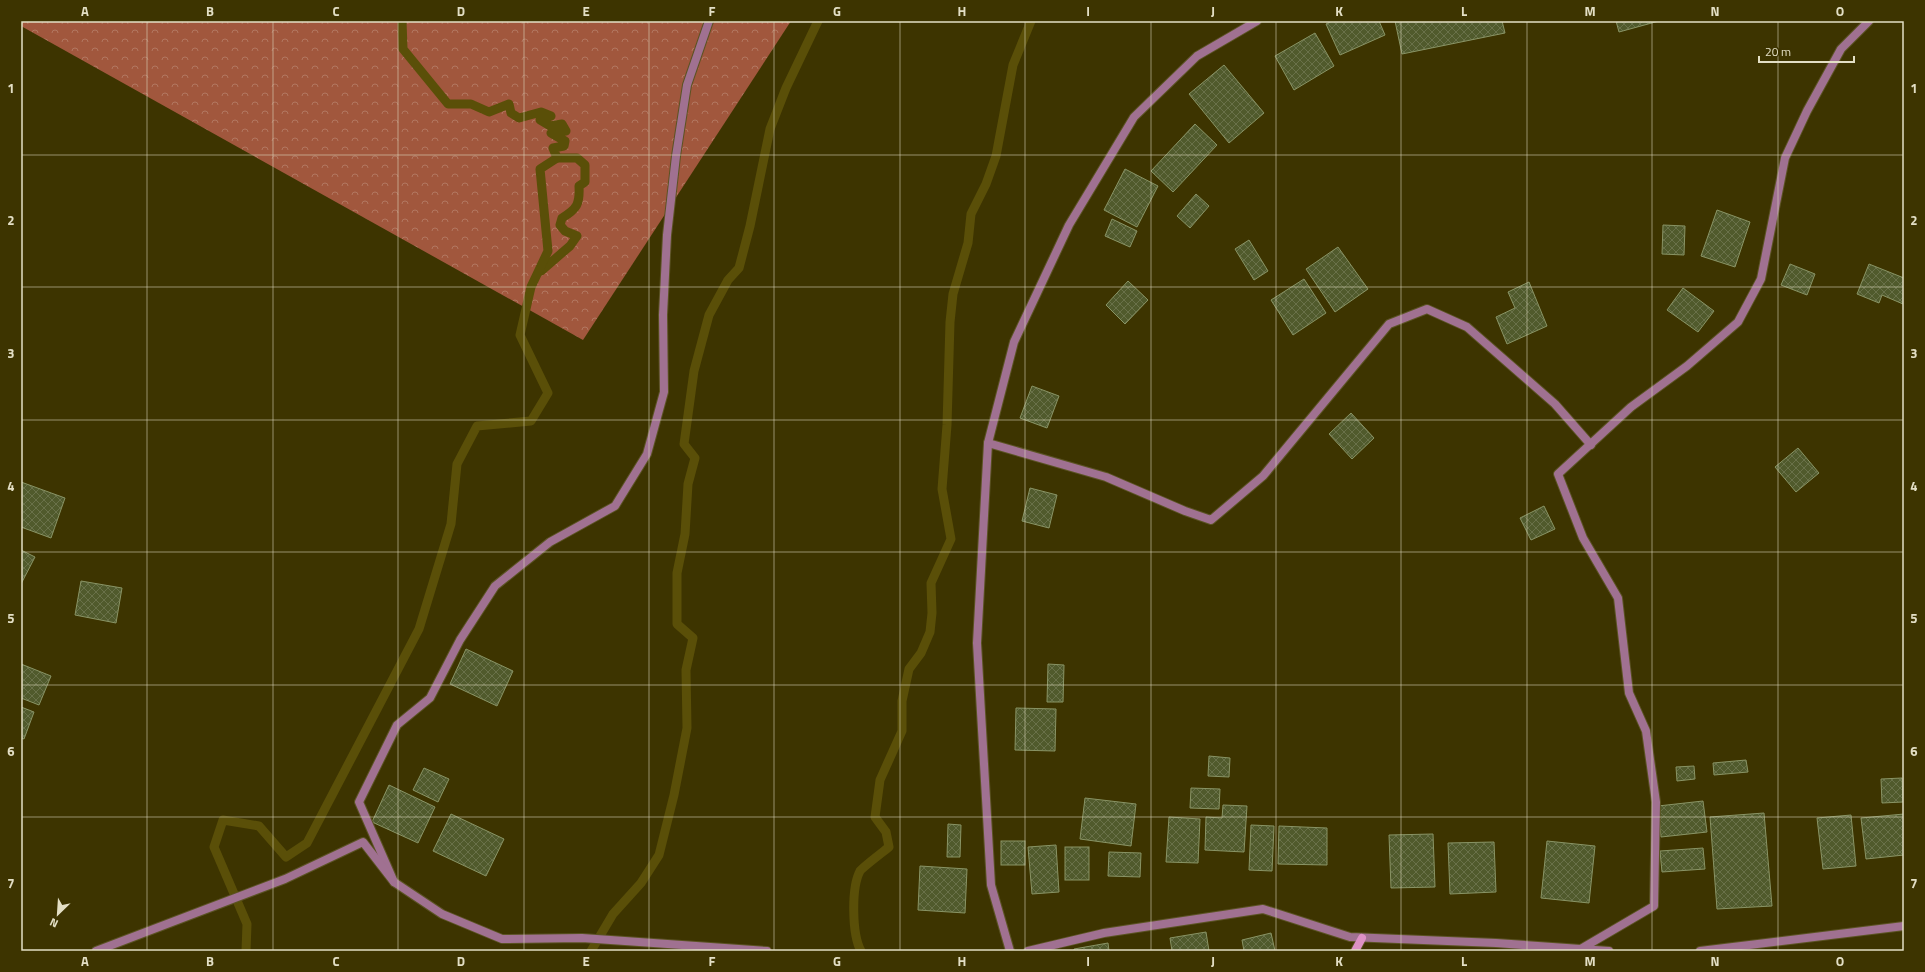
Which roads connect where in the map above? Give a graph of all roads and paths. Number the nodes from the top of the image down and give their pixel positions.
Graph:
1 (709, 21) edge
2 (1257, 21) edge
3 (1869, 21) edge
4 (988, 443) junction
5 (1591, 445) junction
6 (394, 882) junction
7 (1904, 926) edge
8 (1362, 938) junction
9 (1579, 950) junction
10 (96, 951) edge
11 (767, 951) edge
12 (1010, 951) edge
13 (1028, 951) edge
14 (1355, 951) edge
15 (1608, 951) edge
16 (1700, 951) edge

1 - 6 street
2 - 4 street
3 - 5 street
4 - 5 street
4 - 12 street
5 - 9 street
6 - 10 street
6 - 11 street
7 - 16 street
8 - 9 street
8 - 13 street
8 - 14 street
9 - 15 street

